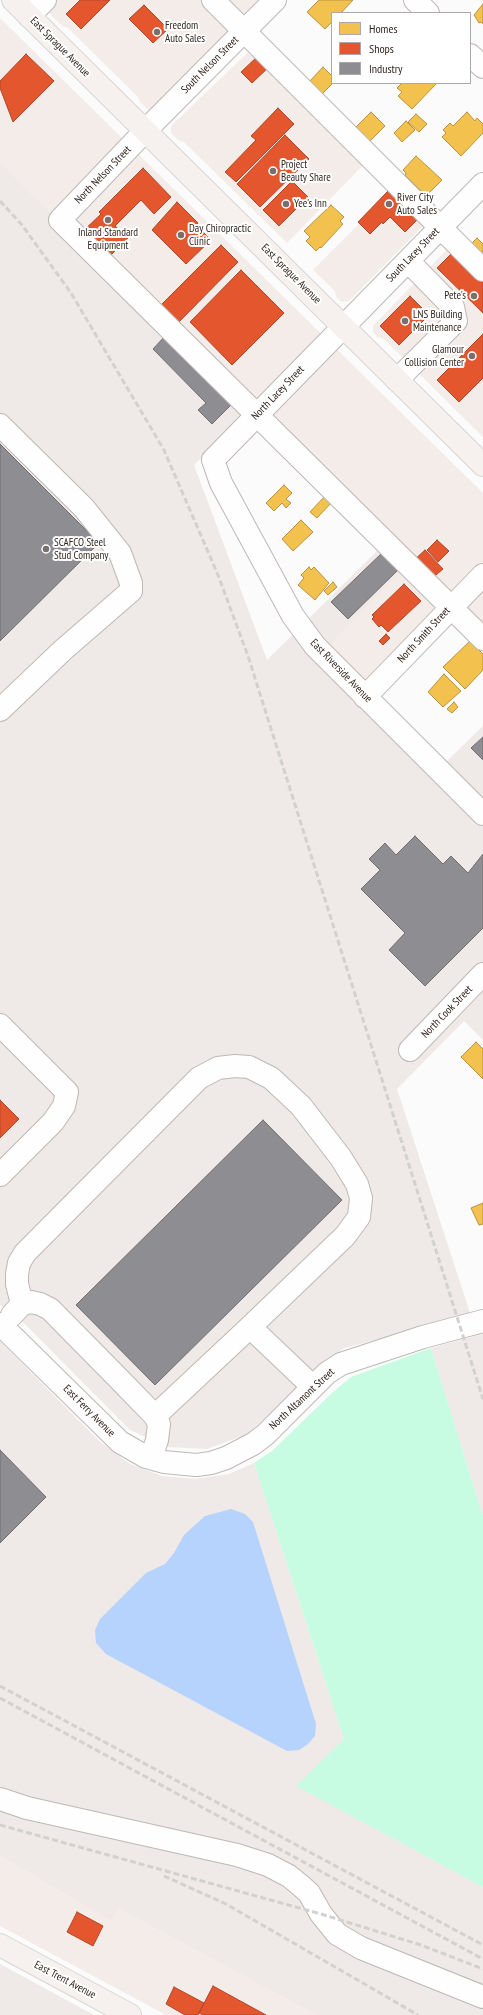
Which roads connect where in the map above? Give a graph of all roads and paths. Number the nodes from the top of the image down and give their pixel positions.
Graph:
1 (13, 0) edge
2 (45, 0) edge
3 (213, 0) edge
4 (275, 0) edge
5 (415, 0) edge
6 (427, 12) edge
7 (29, 16) junction
8 (244, 31) junction
9 (471, 56) edge
10 (483, 67) edge
11 (146, 130) junction
12 (483, 184) edge
13 (440, 228) junction
14 (408, 260) junction
15 (483, 270) edge
16 (344, 326) junction
17 (397, 380) junction
18 (258, 414) junction
19 (0, 425) edge
20 (213, 460) joint
21 (483, 465) edge
22 (483, 575) edge
23 (450, 607) junction
24 (483, 639) edge
25 (365, 697) junction
26 (0, 710) edge
27 (483, 814) edge
28 (483, 974) edge
29 (0, 1024) edge
30 (410, 1050) dead end
31 (0, 1175) edge
32 (22, 1304) junction
33 (483, 1321) edge
34 (1, 1325) edge
35 (250, 1327) junction
36 (313, 1387) junction
37 (155, 1416) junction
38 (151, 1458) junction
39 (196, 1465) joint
40 (0, 1799) edge
41 (0, 1945) edge
42 (483, 1997) edge
43 (130, 2015) edge

1 - 7 main road, East Sprague Avenue
2 - 7 street
3 - 8 street
4 - 8 street, South Nelson Street
5 - 6 street
7 - 11 main road, East Sprague Avenue
8 - 11 street, South Nelson Street
8 - 13 street
9 - 10 street
11 - 16 main road, East Sprague Avenue
11 - 18 street, North Nelson Street
12 - 13 street, South Lacey Street
13 - 14 street, South Lacey Street
13 - 15 street
14 - 16 street, South Lacey Street
14 - 17 street
16 - 17 main road, East Sprague Avenue
16 - 18 street, North Lacey Street
17 - 21 main road, East Sprague Avenue
18 - 20 street, North Lacey Street
18 - 23 street
19 - 26 street
20 - 25 street, East Riverside Avenue
22 - 23 street, North Smith Street
23 - 24 street
23 - 25 street, North Smith Street
25 - 27 street, East Riverside Avenue
28 - 30 street, North Cook Street
29 - 31 street
32 - 34 street
32 - 35 street
32 - 37 street
33 - 36 street, North Altamont Street
34 - 38 street, East Ferry Avenue
35 - 36 street
35 - 37 street
36 - 39 street, North Altamont Street
37 - 38 street
38 - 39 street, East Ferry Avenue
40 - 42 street
41 - 43 main road, East Trent Avenue

